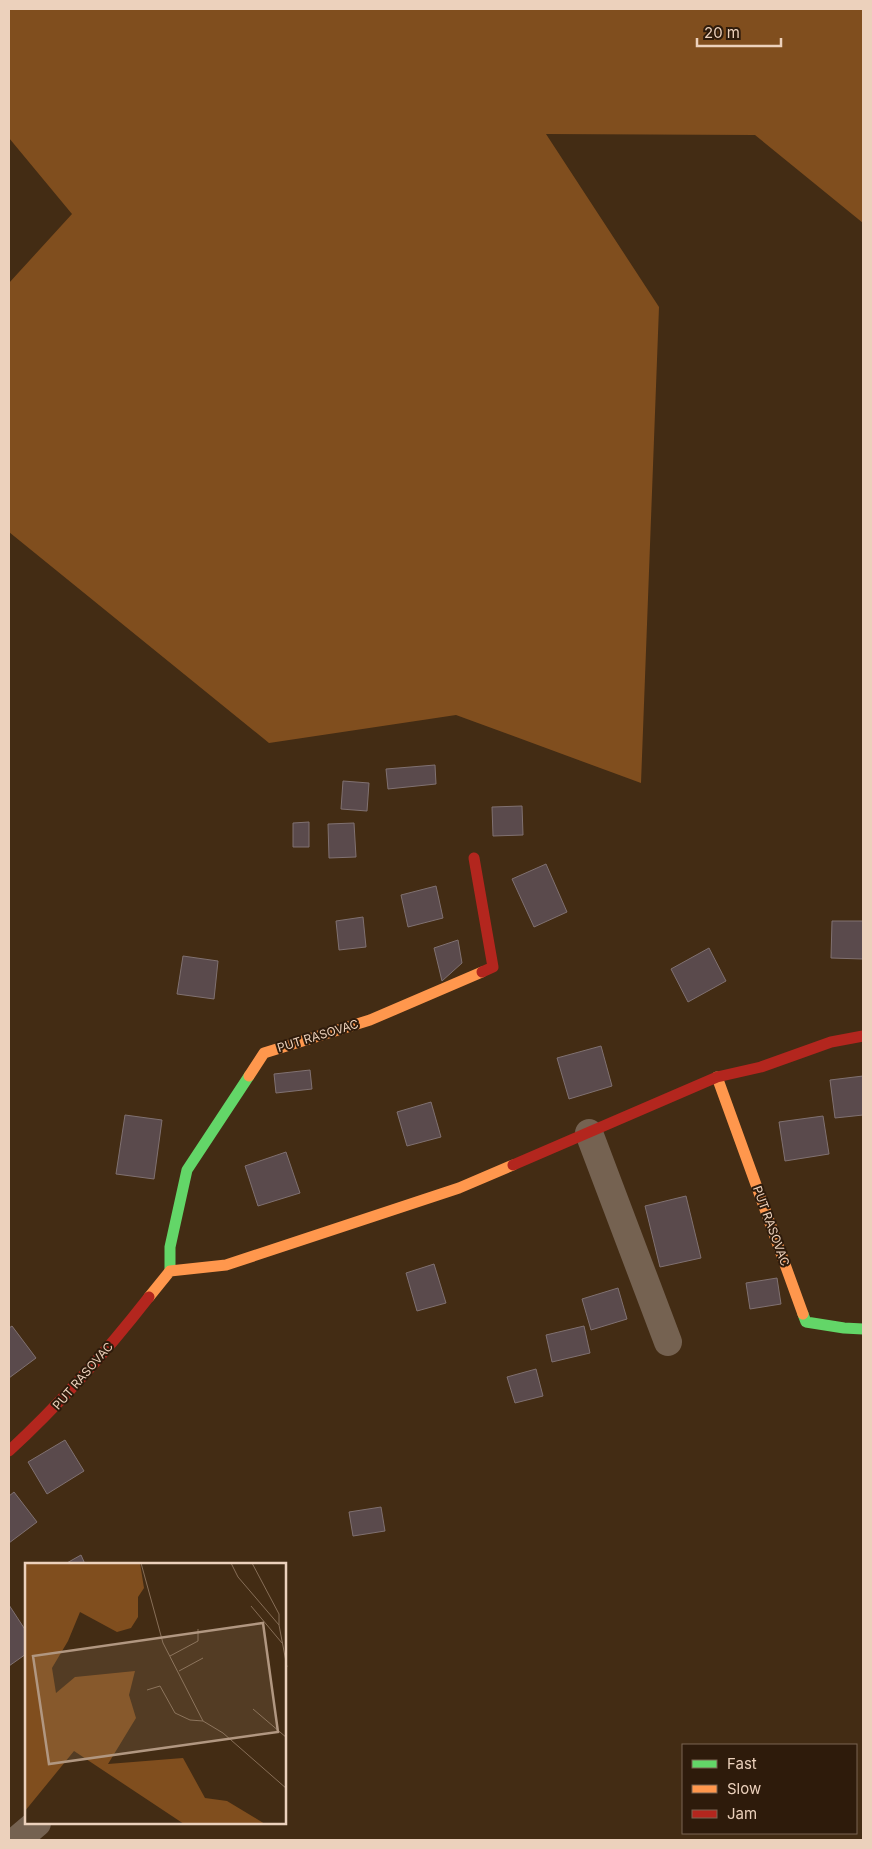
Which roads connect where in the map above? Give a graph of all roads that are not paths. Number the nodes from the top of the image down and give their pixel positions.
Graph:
1 (474, 858) dead end
2 (863, 1036) edge
3 (717, 1077) junction
4 (588, 1133) junction
5 (170, 1271) junction
6 (863, 1329) edge
7 (668, 1342) dead end
8 (9, 1451) edge
9 (36, 1824) edge
10 (17, 1840) edge

1 - 5 street, PUT RASOVAC
2 - 3 street
3 - 4 street
3 - 6 street, PUT RASOVAC
4 - 5 street
4 - 7 street
5 - 8 street, PUT RASOVAC
9 - 10 street

